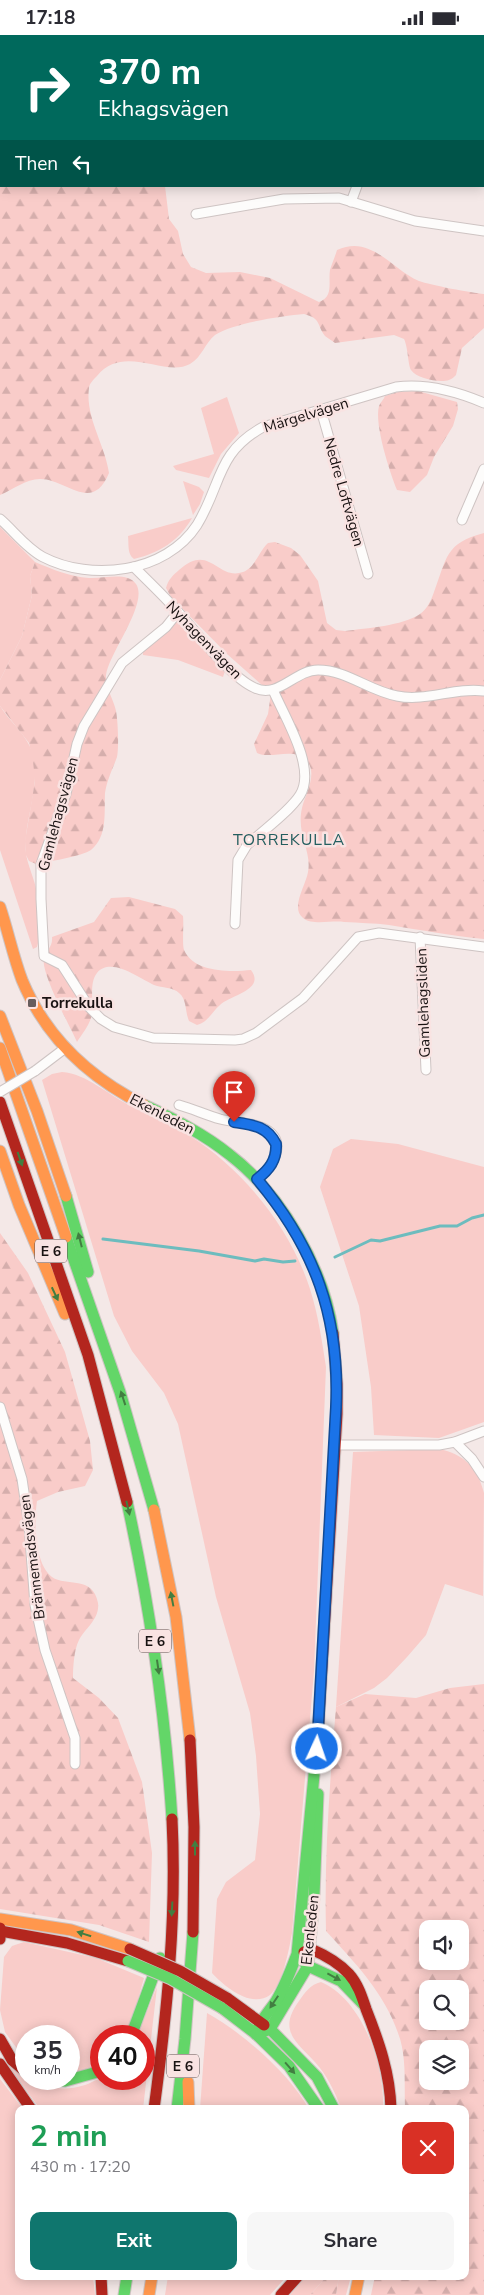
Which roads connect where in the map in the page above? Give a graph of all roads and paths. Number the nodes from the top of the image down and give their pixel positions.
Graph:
1 (357, 187) edge
2 (351, 202) junction
3 (196, 213) dead end
4 (484, 231) edge
5 (484, 403) edge
6 (321, 410) junction
7 (484, 469) edge
8 (0, 519) edge
9 (462, 519) dead end
10 (134, 567) junction
11 (368, 574) dead end
12 (178, 612) junction
13 (273, 690) junction
14 (484, 691) edge
15 (0, 907) edge
16 (235, 924) dead end
17 (420, 937) junction
18 (484, 947) edge
19 (0, 1016) edge
20 (0, 1048) edge
21 (64, 1049) junction
22 (426, 1069) dead end
23 (0, 1091) edge
24 (0, 1102) edge
25 (179, 1105) dead end
26 (0, 1151) edge
27 (257, 1179) junction
28 (109, 1355) junction
29 (99, 1388) junction
30 (0, 1407) edge
31 (484, 1431) edge
32 (455, 1442) junction
33 (334, 1445) junction
34 (484, 1477) edge
35 (75, 1764) dead end
36 (316, 1768) junction
37 (0, 1919) edge
38 (171, 1928) junction
39 (0, 1933) edge
40 (311, 1949) junction
41 (297, 1954) junction
42 (129, 1955) junction
43 (308, 1966) junction
44 (224, 2003) junction
45 (366, 2007) junction
46 (259, 2022) junction
47 (186, 2023) junction
48 (136, 2025) edge
49 (270, 2029) junction
50 (256, 2034) junction
51 (0, 2039) edge
52 (15, 2063) edge
53 (0, 2064) edge
54 (28, 2105) edge
55 (154, 2105) edge
56 (177, 2105) edge
57 (189, 2105) edge
58 (316, 2105) edge
59 (332, 2105) edge
60 (391, 2105) edge
61 (101, 2280) edge
62 (126, 2280) edge
63 (151, 2280) edge
64 (294, 2280) edge
65 (358, 2280) edge
66 (102, 2295) edge
67 (124, 2295) edge
68 (149, 2295) edge
69 (281, 2295) edge
70 (355, 2295) edge

1 - 2 street
2 - 3 street
2 - 4 street
5 - 6 street, Märgelvägen
6 - 10 street, Märgelvägen
6 - 11 street, Nedre Loftvägen
7 - 9 street
8 - 10 street, Märgelvägen
10 - 12 street, Nyhagenvägen
12 - 13 street, Nyhagenvägen
12 - 17 street, Gamlehagsvägen
13 - 14 street
13 - 16 street
15 - 21 main road, Ekenleden
17 - 18 street, Gamlehagsvägen
17 - 22 street, Gamlehagsliden
28 -> 19 main road, E 6
20 - 28 main road, E 6
21 - 23 street, bridge
21 - 27 main road, Ekenleden
24 -> 29 main road, E 6
25 - 27 street
26 -> 29 main road, E 6
27 - 33 main road, Ekenleden
47 -> 28 main road, E 6
29 -> 38 main road, E 6
30 - 35 street, Brännemadsvägen
31 - 32 street
32 - 33 street
32 - 34 street
33 - 36 main road, Ekenleden
36 - 40 main road, Ekenleden
36 - 41 main road, Ekenleden
42 -> 37 main road
38 - 48 main road
38 - 55 main road, E 6
39 - 42 main road
40 - 41 main road
40 - 43 main road, Ekenleden
40 - 45 main road
41 - 43 main road
41 -> 46 main road, Ekenleden
42 - 44 main road, bridge
43 -> 45 main road
43 - 49 main road, Ekenleden
44 - 46 main road
44 - 50 main road
45 - 60 main road
46 - 49 main road
46 - 50 main road, Ekenleden
47 - 56 main road, E 6
47 - 57 main road
49 - 50 main road
49 - 59 main road
50 -> 58 main road
51 - 52 main road
53 - 54 main road
61 - 66 main road
62 - 67 main road
63 - 68 main road
64 - 69 main road
65 - 70 main road

